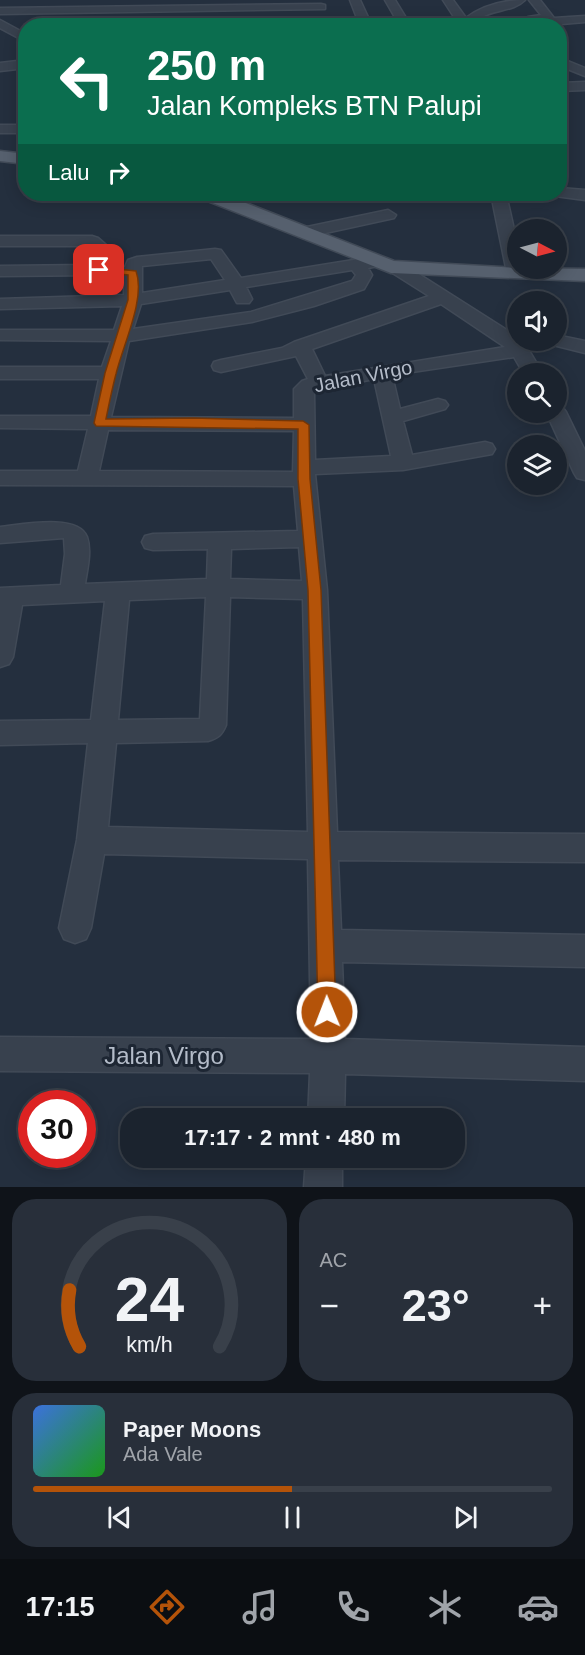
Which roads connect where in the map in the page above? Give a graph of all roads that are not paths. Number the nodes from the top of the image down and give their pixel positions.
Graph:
1 (355, 0) edge
2 (390, 0) edge
3 (448, 0) edge
4 (520, 0) edge
5 (534, 0) edge
6 (235, 8) edge
7 (321, 8) edge
8 (138, 9) junction
9 (0, 11) edge
10 (135, 18) edge
11 (363, 18) edge
12 (401, 18) edge
13 (464, 18) edge
14 (472, 18) edge
15 (536, 18) edge
16 (585, 19) edge
17 (567, 20) edge
18 (3, 25) edge
19 (18, 26) edge
20 (18, 34) edge
21 (18, 40) edge
22 (0, 41) edge
23 (18, 65) edge
24 (0, 67) edge
25 (585, 86) edge
26 (567, 87) edge
27 (0, 129) edge
28 (18, 129) edge
29 (0, 156) edge
30 (18, 158) edge
31 (567, 194) edge
32 (585, 195) edge
33 (225, 201) edge
34 (500, 201) edge
35 (388, 215) dead end
36 (307, 232) junction
37 (507, 236) edge
38 (0, 241) edge
39 (367, 264) junction
40 (397, 268) junction
41 (99, 270) junction
42 (0, 271) edge
43 (133, 273) junction
44 (507, 273) edge
45 (567, 274) edge
46 (585, 274) edge
47 (236, 285) junction
48 (441, 298) junction
49 (133, 300) junction
50 (0, 304) edge
51 (252, 316) junction
52 (0, 335) edge
53 (123, 336) junction
54 (507, 338) edge
55 (567, 343) edge
56 (507, 345) edge
57 (301, 346) junction
58 (585, 347) edge
59 (221, 366) dead end
60 (382, 372) junction
61 (0, 373) edge
62 (110, 373) junction
63 (319, 383) junction
64 (438, 405) dead end
65 (393, 417) junction
66 (0, 422) edge
67 (100, 423) junction
68 (561, 423) edge
69 (303, 425) junction
70 (484, 449) dead end
71 (403, 463) junction
72 (304, 473) junction
73 (585, 473) edge
74 (0, 478) edge
75 (87, 479) junction
76 (0, 535) edge
77 (310, 539) junction
78 (220, 541) junction
79 (153, 542) dead end
80 (219, 588) junction
81 (315, 590) junction
82 (118, 591) junction
83 (72, 593) junction
84 (6, 596) edge
85 (0, 657) edge
86 (105, 732) junction
87 (0, 733) edge
88 (92, 840) junction
89 (323, 846) junction
90 (585, 848) edge
91 (75, 928) dead end
92 (326, 946) junction
93 (585, 951) edge
94 (0, 1054) edge
95 (328, 1056) junction
96 (585, 1064) edge
97 (326, 1108) edge
98 (324, 1168) edge
99 (323, 1187) edge

1 - 11 street
2 - 12 street
3 - 13 street
4 - 14 street
5 - 15 street
6 - 7 street
6 - 8 street
8 - 9 street
8 - 10 street
16 - 17 street
18 - 19 street
18 - 20 street
21 - 22 street
23 - 24 street
25 - 26 street
27 - 28 street
29 - 30 main road
31 - 32 street
33 - 36 main road
34 - 37 street
35 - 36 street
36 - 39 main road
38 - 41 street
39 - 40 main road
39 - 47 street
39 - 51 street
40 - 44 main road
40 - 48 street
41 - 42 street
41 - 43 street
43 - 47 street
43 - 49 street
45 - 46 main road
47 - 49 street
47 - 51 street
48 - 54 street
48 - 57 street
49 - 50 street
49 - 53 street
51 - 53 street
52 - 53 street
53 - 62 street
55 - 58 street
56 - 60 street, Jalan Virgo
57 - 59 street
57 - 63 street
60 - 63 street, Jalan Virgo
60 - 65 street
61 - 62 street
62 - 67 street
63 - 69 street, Jalan Virgo
64 - 65 street
65 - 71 street
66 - 67 street
67 - 69 street
67 - 75 street
68 - 73 street
69 - 72 street, Jalan Virgo
70 - 71 street
71 - 72 street
72 - 75 street
72 - 77 street, Jalan Virgo
74 - 75 street
76 - 83 street
77 - 78 street
77 - 81 street, Jalan Virgo
78 - 79 street
78 - 80 street
80 - 81 street
80 - 82 street
80 - 86 street
81 - 89 street, Jalan Virgo
82 - 83 street
82 - 86 street
83 - 84 street
84 - 85 street
86 - 87 street
86 - 88 street
88 - 89 street
88 - 91 street
89 - 90 street
89 - 92 street, Jalan Virgo
92 - 93 street
92 - 95 street, Jalan Virgo
94 - 95 street, Jalan Virgo
95 - 96 street, Jalan Virgo
95 - 97 street, Jalan Virgo
98 - 99 street

